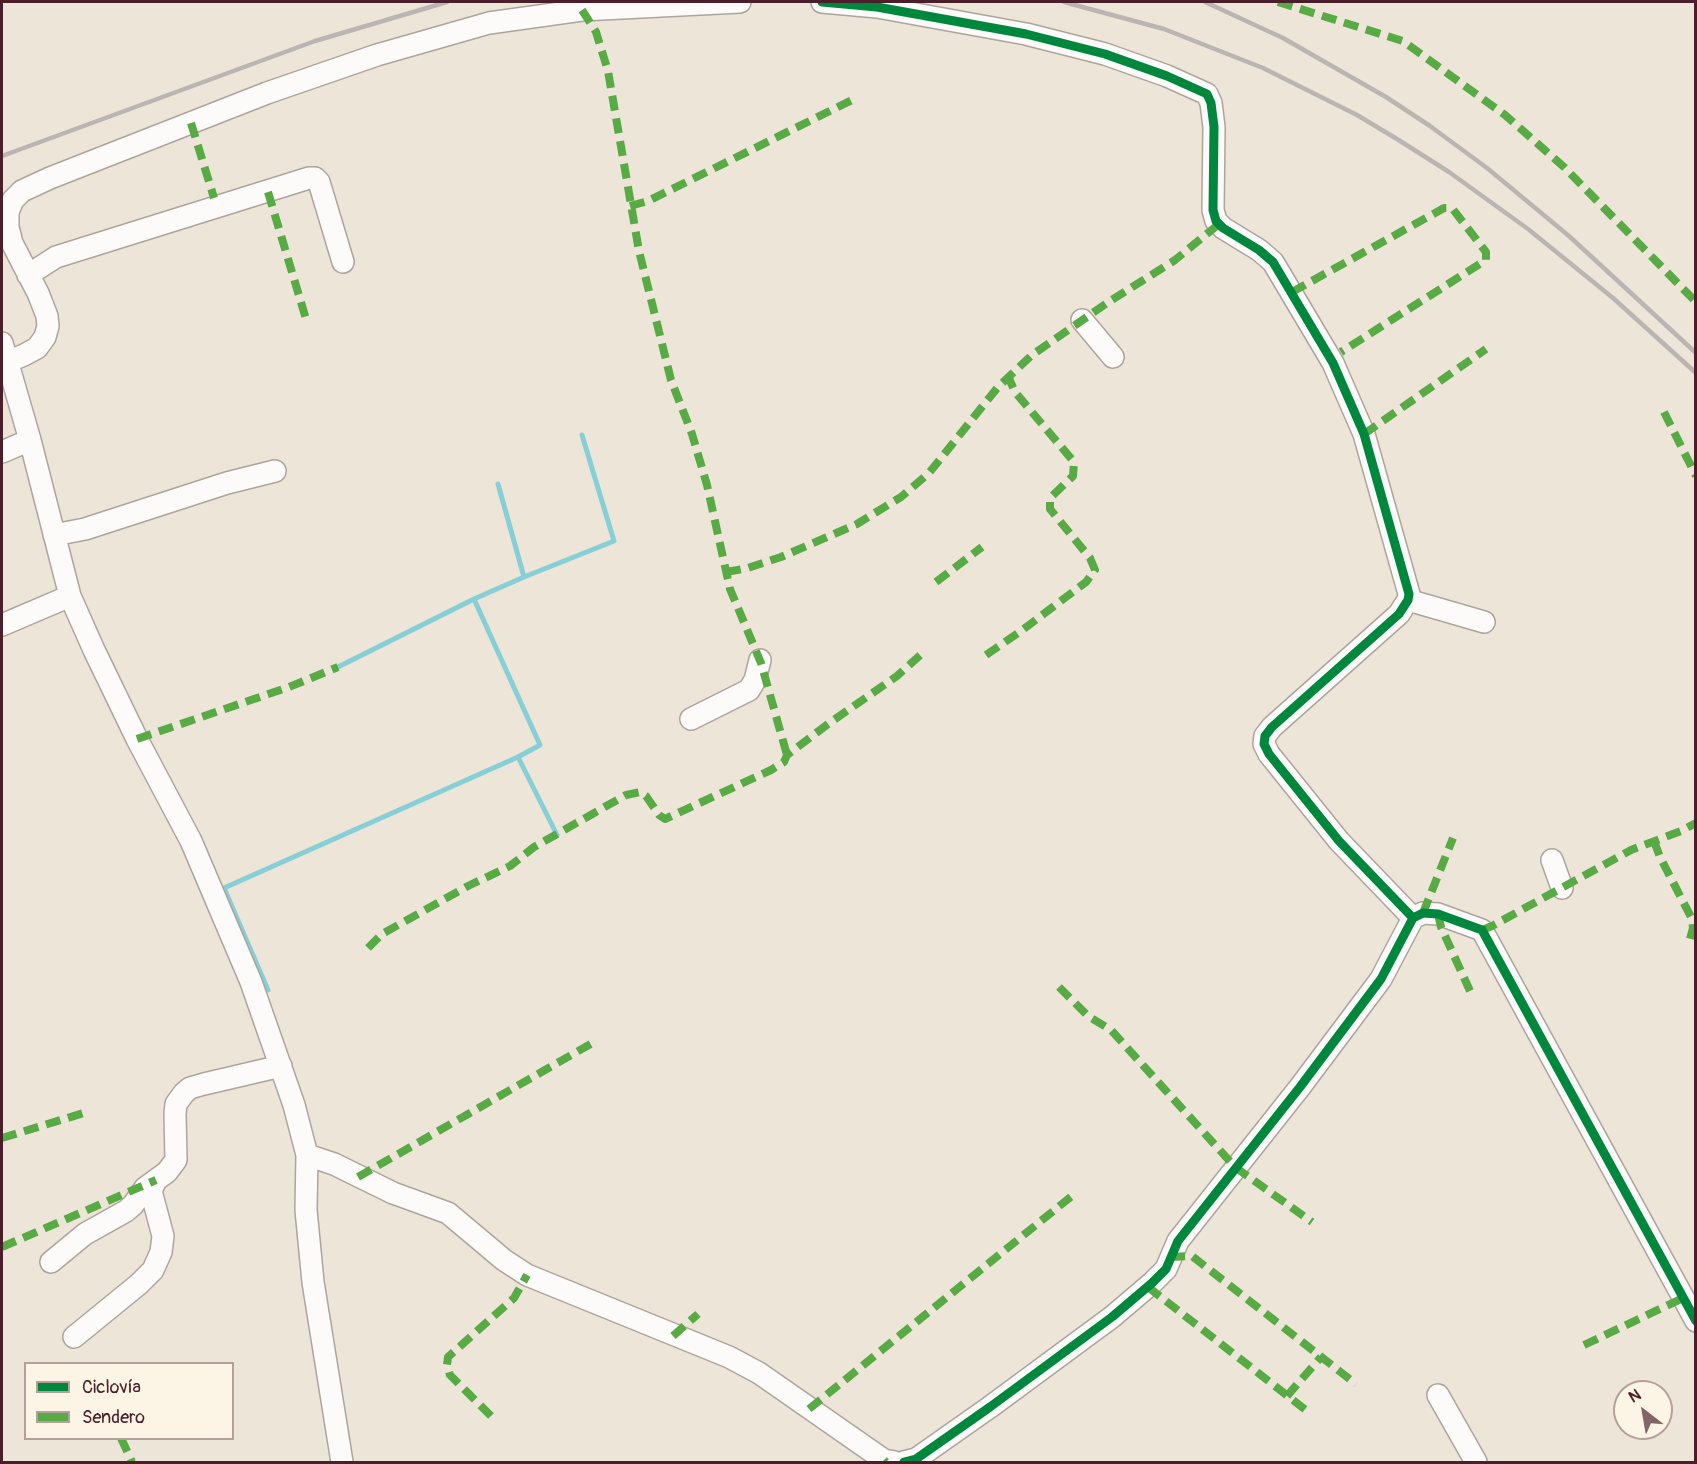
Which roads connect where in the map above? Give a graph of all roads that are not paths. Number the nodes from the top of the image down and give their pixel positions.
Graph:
1 (740, 2) edge
2 (822, 2) edge
3 (343, 262) dead end
4 (28, 275) junction
5 (1082, 320) dead end
6 (1113, 357) dead end
7 (5, 360) edge
8 (30, 440) junction
9 (2, 452) edge
10 (275, 471) dead end
11 (54, 535) junction
12 (70, 596) junction
13 (1408, 600) junction
14 (1484, 622) dead end
15 (2, 625) edge
16 (760, 660) dead end
17 (691, 719) dead end
18 (1552, 860) dead end
19 (1562, 888) dead end
20 (1413, 918) junction
21 (281, 1066) junction
22 (307, 1155) junction
23 (156, 1180) junction
24 (51, 1262) dead end
25 (1695, 1321) edge
26 (74, 1337) dead end
27 (1438, 1395) dead end
28 (342, 1462) edge
29 (895, 1462) edge
30 (904, 1462) edge
31 (1476, 1462) edge

1 - 4 street
2 - 13 street
3 - 4 street
4 - 7 street
5 - 6 street
7 - 8 street
8 - 9 street
8 - 11 street
10 - 11 street
11 - 12 street
12 - 15 street
12 - 21 street
13 - 14 street
13 - 20 street
16 - 17 street
18 - 19 street
20 - 25 street
20 - 30 street
21 - 22 street
21 - 23 street
22 - 28 street
22 - 29 street
23 - 24 street
23 - 26 street
27 - 31 street

